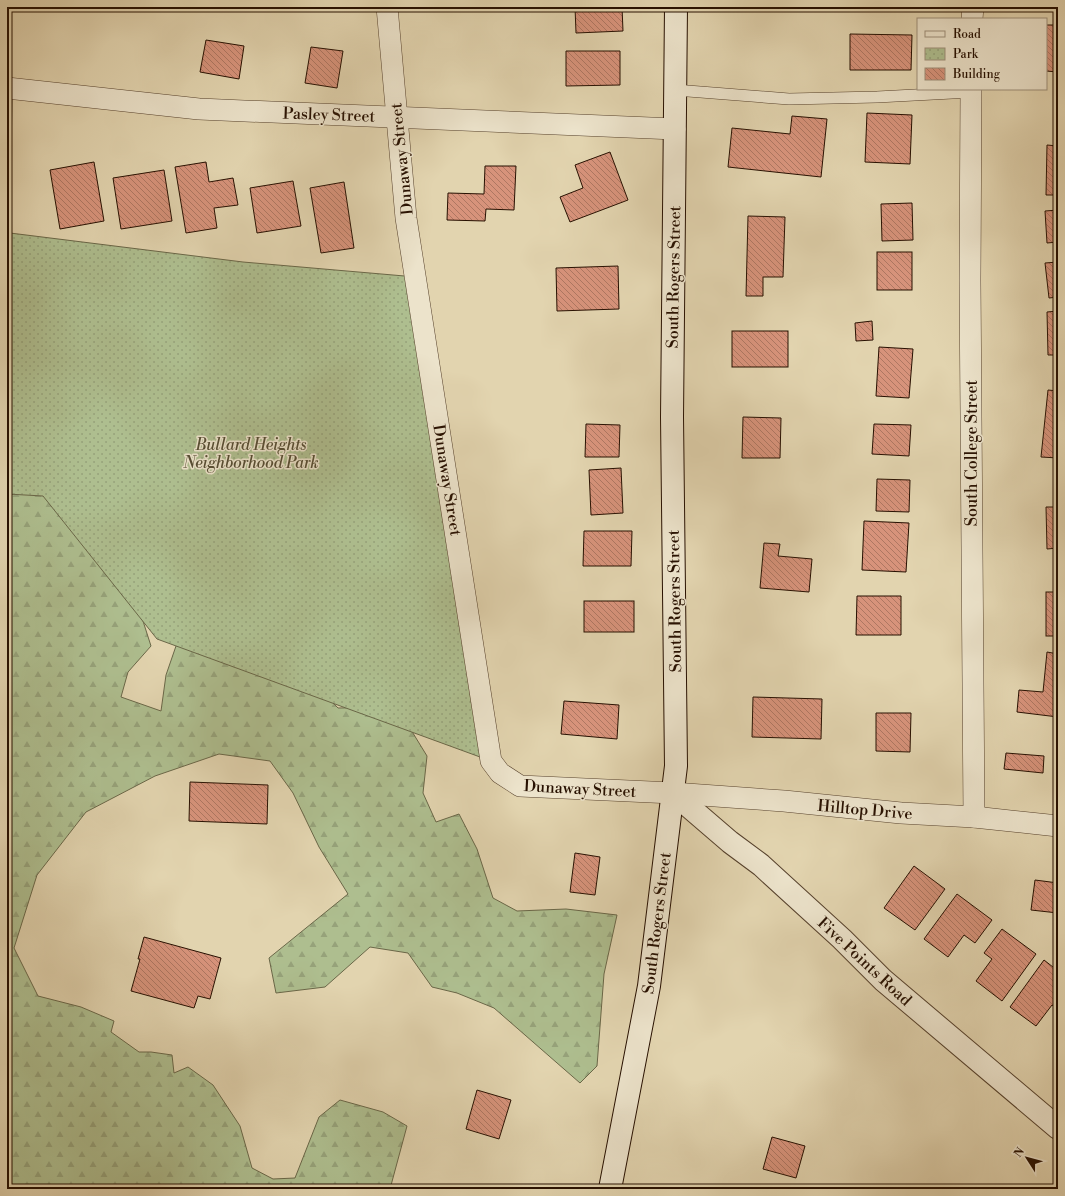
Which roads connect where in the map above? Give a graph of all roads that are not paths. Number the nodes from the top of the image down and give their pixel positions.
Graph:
1 (387, 7) edge
2 (676, 7) edge
3 (973, 7) edge
4 (972, 18) edge
5 (7, 88) edge
6 (675, 90) junction
7 (971, 90) edge
8 (396, 117) junction
9 (675, 129) junction
10 (673, 793) junction
11 (974, 817) junction
12 (1058, 826) edge
13 (1058, 1128) edge
14 (610, 1189) edge

1 - 8 street, Dunaway Street
2 - 6 main road, South Rogers Street
3 - 4 street
5 - 8 street, Pasley Street
6 - 7 lane
6 - 9 main road, South Rogers Street
7 - 11 street, South College Street
8 - 9 street, Pasley Street
8 - 10 street, Dunaway Street
9 - 10 main road, South Rogers Street
10 - 11 street, Hilltop Drive
10 - 13 main road, Five Points Road
10 - 14 main road, South Rogers Street
11 - 12 street, Hilltop Drive

